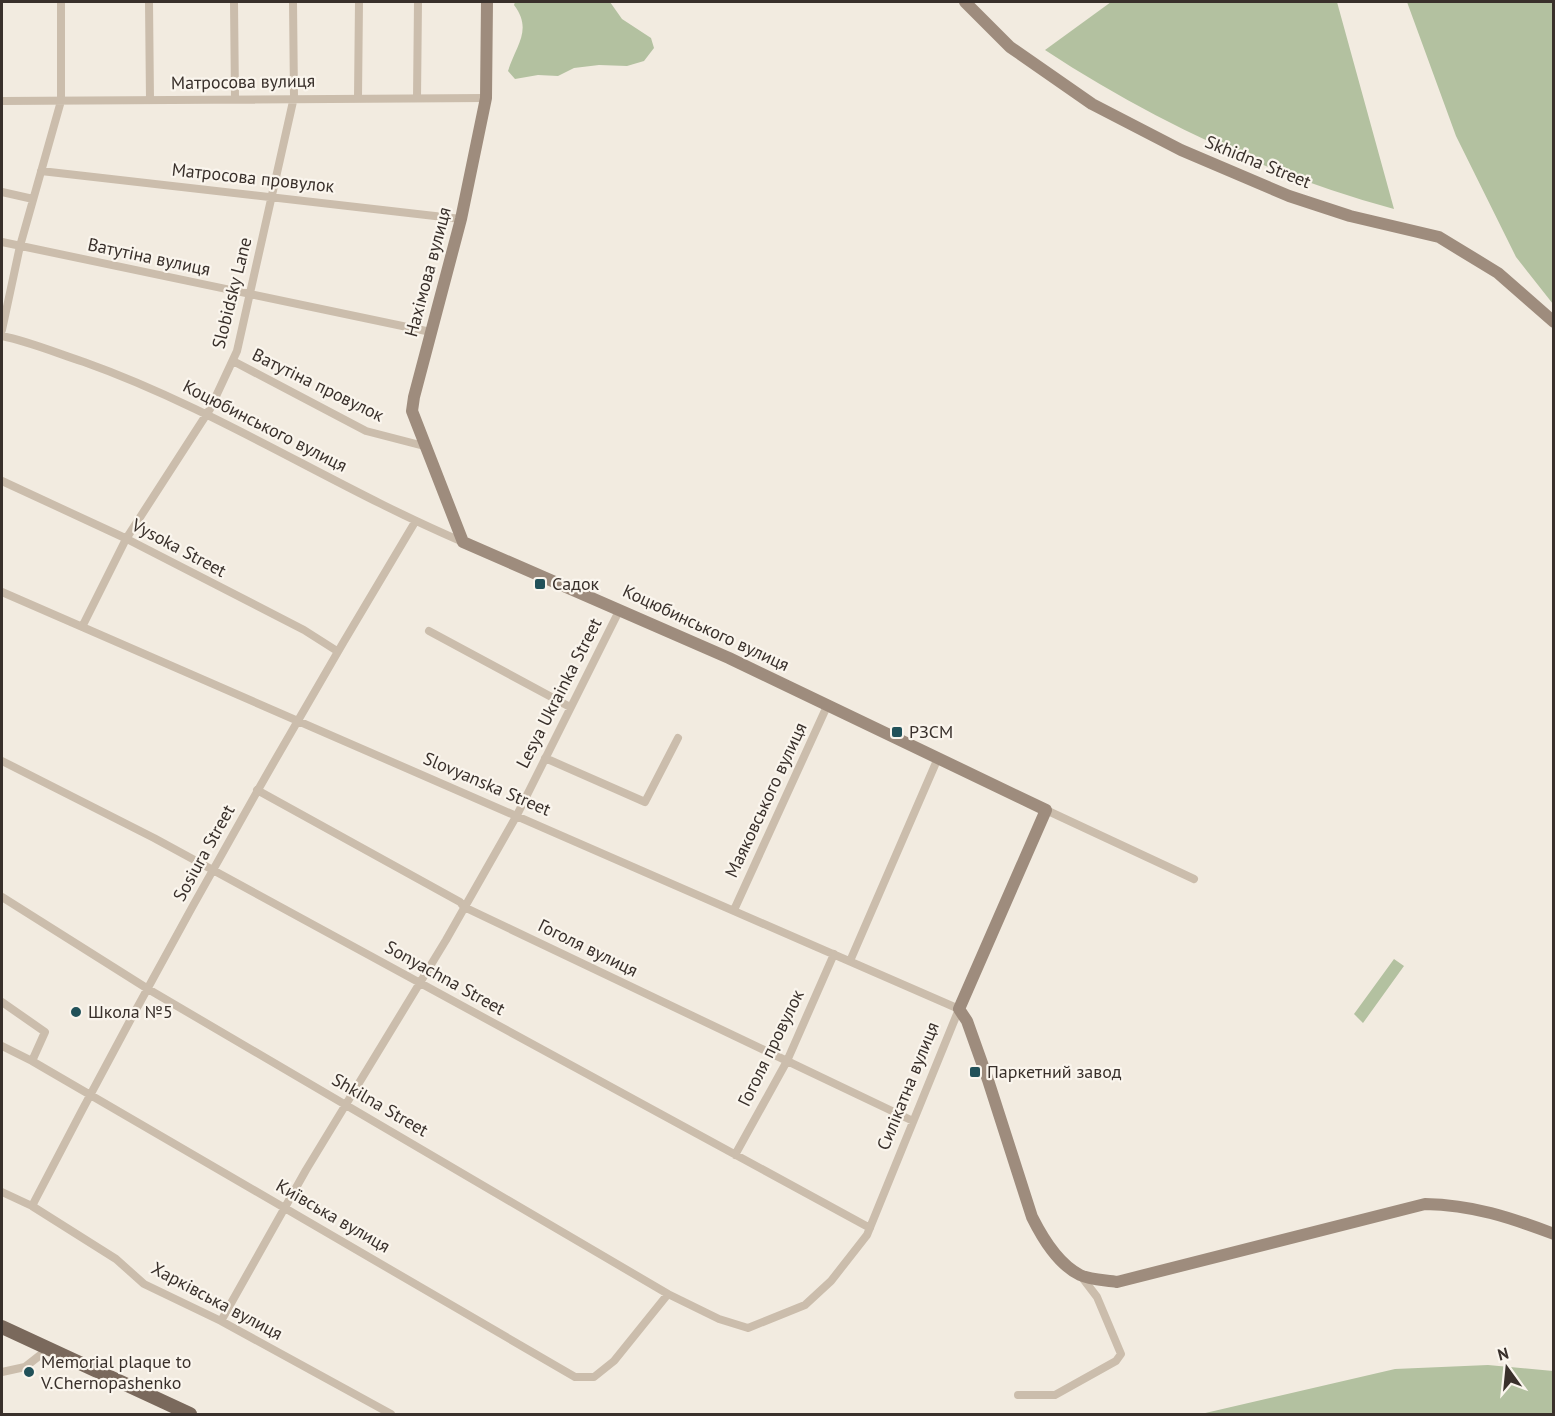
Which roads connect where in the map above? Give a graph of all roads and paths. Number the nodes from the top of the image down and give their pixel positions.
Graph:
1 (61, 2) edge
2 (149, 2) edge
3 (234, 2) edge
4 (293, 2) edge
5 (359, 2) edge
6 (418, 2) edge
7 (487, 2) edge
8 (965, 2) edge
9 (294, 97) junction
10 (358, 97) junction
11 (235, 98) junction
12 (417, 98) junction
13 (486, 98) junction
14 (150, 100) junction
15 (2, 101) edge
16 (61, 101) junction
17 (41, 171) junction
18 (2, 192) edge
19 (272, 197) junction
20 (33, 199) junction
21 (462, 219) junction
22 (2, 242) edge
23 (20, 246) junction
24 (251, 296) junction
25 (1554, 322) edge
26 (2, 330) edge
27 (431, 332) junction
28 (2, 336) edge
29 (233, 361) junction
30 (205, 413) junction
31 (424, 446) junction
32 (2, 481) edge
33 (415, 522) junction
34 (126, 539) junction
35 (462, 542) junction
36 (2, 592) edge
37 (620, 609) junction
38 (82, 627) junction
39 (429, 631) dead end
40 (337, 651) junction
41 (828, 704) junction
42 (570, 707) junction
43 (296, 720) junction
44 (678, 738) dead end
45 (545, 758) junction
46 (938, 758) junction
47 (2, 760) edge
48 (257, 790) junction
49 (1046, 810) junction
50 (517, 815) junction
51 (212, 872) junction
52 (1194, 879) dead end
53 (2, 897) edge
54 (464, 907) junction
55 (734, 910) junction
56 (834, 954) junction
57 (850, 961) junction
58 (419, 982) junction
59 (148, 989) junction
60 (2, 1002) edge
61 (959, 1009) junction
62 (2, 1046) edge
63 (32, 1061) junction
64 (787, 1061) junction
65 (91, 1093) junction
66 (345, 1104) junction
67 (913, 1121) junction
68 (735, 1155) junction
69 (2, 1192) edge
70 (32, 1206) junction
71 (285, 1207) junction
72 (870, 1228) junction
73 (1554, 1234) edge
74 (1081, 1276) junction
75 (668, 1294) junction
76 (221, 1321) junction
77 (2, 1327) edge
78 (748, 1328) joint
79 (48, 1349) junction
80 (2, 1372) edge
81 (1018, 1395) dead end
82 (190, 1414) edge
83 (391, 1414) edge

1 - 16 street
2 - 14 street
3 - 11 street
4 - 9 street, Slobidsky Lane
5 - 10 street
6 - 12 street
7 - 13 street, Нахімова вулиця
8 - 25 street, Skhidna Street
9 - 10 street, Матросова вулиця
9 - 11 street, Матросова вулиця
9 - 19 street, Slobidsky Lane
10 - 12 street, Матросова вулиця
11 - 14 street, Матросова вулиця
12 - 13 street, Матросова вулиця
13 - 21 street, Нахімова вулиця
14 - 16 street, Матросова вулиця
15 - 16 street, Матросова вулиця
16 - 17 street
17 - 19 street, Матросова провулок
17 - 20 street
18 - 20 street
19 - 21 street, Матросова провулок
19 - 24 street, Slobidsky Lane
20 - 23 street
21 - 27 street, Нахімова вулиця
22 - 23 street, Ватутіна вулиця
23 - 24 street, Ватутіна вулиця
23 - 26 street
24 - 27 street, Ватутіна вулиця
24 - 29 street, Slobidsky Lane
27 - 31 street, Нахімова вулиця
28 - 30 street, Коцюбинського вулиця
29 - 30 street, Slobidsky Lane
29 - 31 street, Ватутіна провулок
30 - 33 street, Коцюбинського вулиця
30 - 34 street, Slobidsky Lane
31 - 35 street, Нахімова вулиця
32 - 34 street, Vysoka Street
33 - 35 street, Коцюбинського вулиця
33 - 40 street, Sosiura Street
34 - 38 street, Slobidsky Lane
34 - 40 street, Vysoka Street
35 - 37 street, Коцюбинського вулиця
36 - 38 street, Slovyanska Street
37 - 41 street, Коцюбинського вулиця
37 - 42 street, Lesya Ukrainka Street
38 - 43 street, Slovyanska Street
39 - 42 street
40 - 43 street, Sosiura Street
41 - 46 street, Коцюбинського вулиця
41 - 55 street, Маяковського вулиця
42 - 45 street, Lesya Ukrainka Street
43 - 48 street, Sosiura Street
43 - 50 street, Slovyanska Street
44 - 45 street
45 - 50 street, Lesya Ukrainka Street
46 - 49 street, Коцюбинського вулиця
46 - 57 street
47 - 51 street, Sonyachna Street
48 - 51 street, Sosiura Street
48 - 54 street, Гоголя вулиця
49 - 52 street, Коцюбинського вулиця
49 - 61 street, Силікатна вулиця
50 - 54 street, Lesya Ukrainka Street
50 - 55 street, Slovyanska Street
51 - 58 street, Sonyachna Street
51 - 59 street, Sosiura Street
53 - 59 street, Shkilna Street
54 - 58 street, Lesya Ukrainka Street
54 - 64 street, Гоголя вулиця
55 - 56 street, Slovyanska Street
56 - 57 street, Slovyanska Street
56 - 64 street, Гоголя провулок
57 - 61 street, Slovyanska Street
58 - 66 street, Lesya Ukrainka Street
58 - 68 street, Sonyachna Street
59 - 65 street, Sosiura Street
59 - 66 street, Shkilna Street
60 - 63 street
61 - 67 street, Силікатна вулиця
61 - 74 street
62 - 63 street, Київська вулиця
63 - 65 street, Київська вулиця
64 - 67 street, Гоголя вулиця
64 - 68 street, Гоголя провулок
65 - 70 street, Sosiura Street
65 - 71 street, Київська вулиця
66 - 71 street, Lesya Ukrainka Street
66 - 75 street, Shkilna Street
67 - 72 street, Силікатна вулиця
68 - 72 street, Sonyachna Street
69 - 70 street, Харківська вулиця
70 - 76 street, Харківська вулиця
71 - 75 street, Київська вулиця
71 - 76 street, Lesya Ukrainka Street
72 - 78 street, Силікатна вулиця
73 - 74 street
74 - 81 street
75 - 78 street, Shkilna Street
76 - 83 street, Харківська вулиця
77 - 79 main road
79 - 80 street
79 - 82 main road

